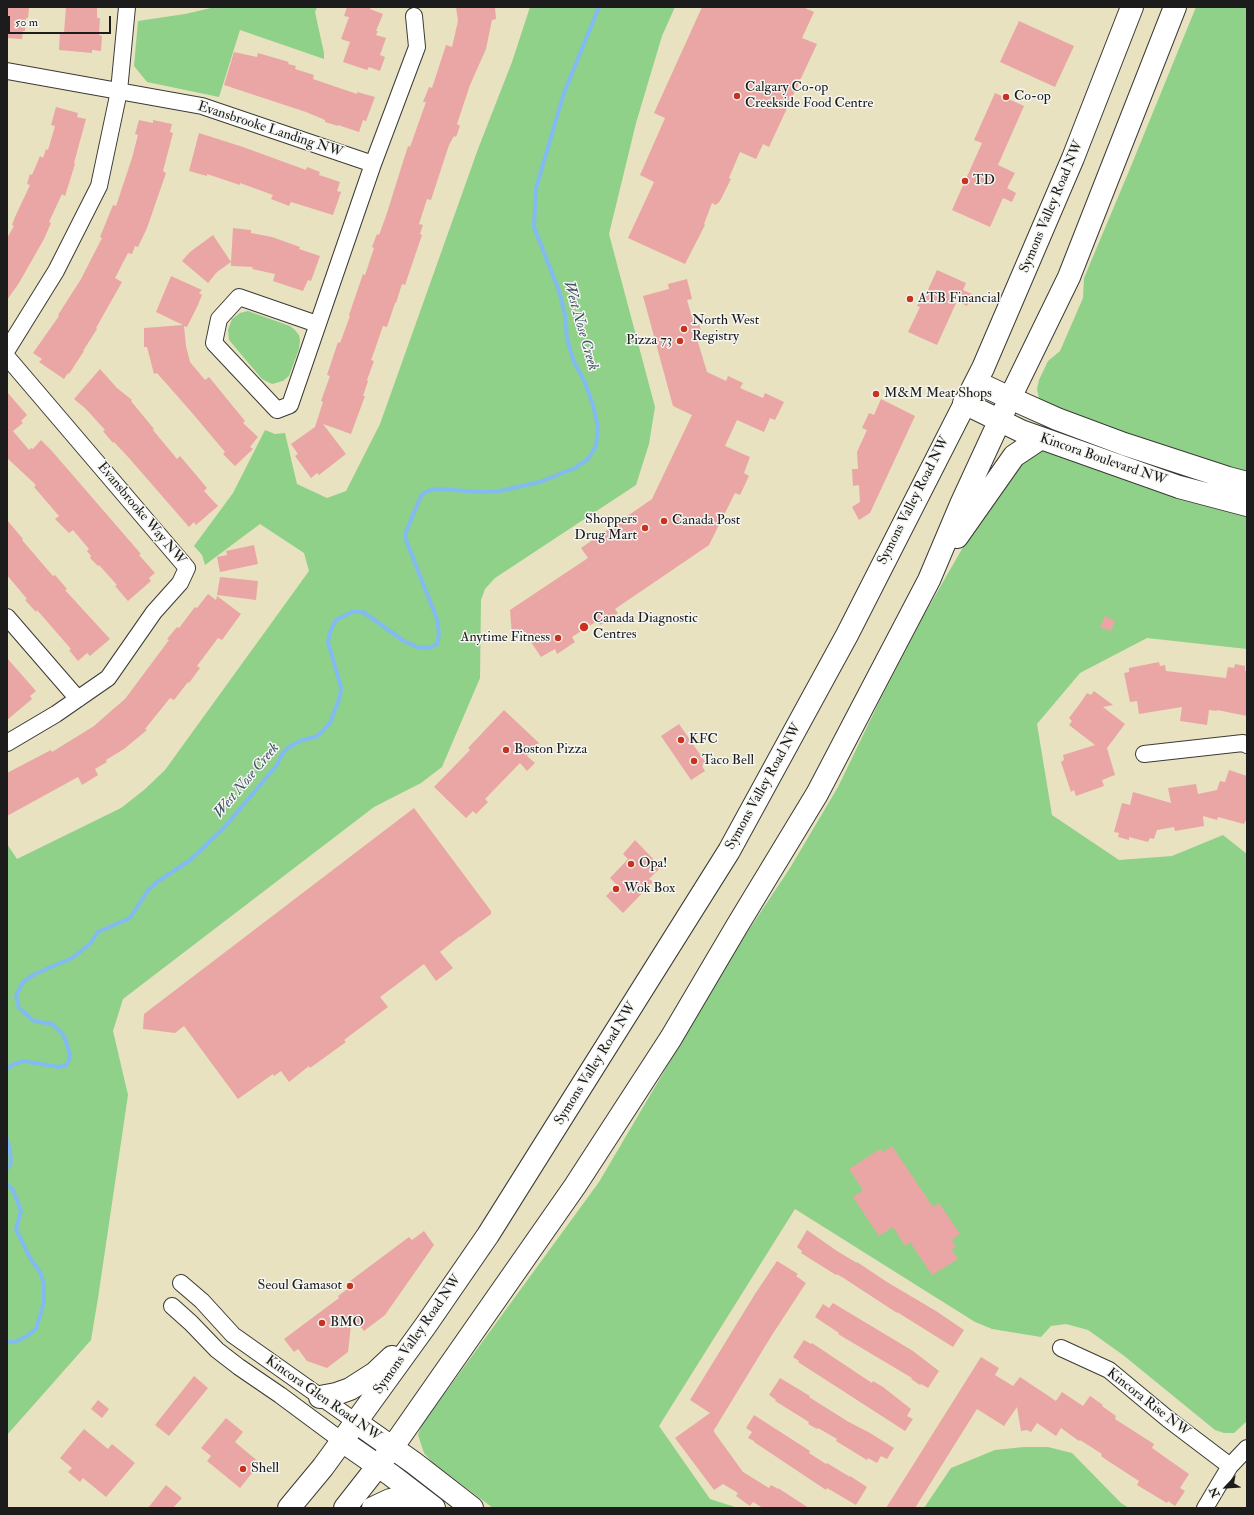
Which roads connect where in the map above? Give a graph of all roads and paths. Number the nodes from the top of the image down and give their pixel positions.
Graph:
1 (127, 7) edge
2 (1132, 7) edge
3 (1175, 7) edge
4 (414, 16) dead end
5 (7, 71) edge
6 (119, 91) junction
7 (373, 164) junction
8 (317, 324) junction
9 (7, 350) edge
10 (7, 357) edge
11 (976, 382) junction
12 (1010, 398) junction
13 (964, 403) junction
14 (1000, 421) junction
15 (1041, 438) junction
16 (1247, 483) edge
17 (1247, 505) edge
18 (929, 580) junction
19 (7, 617) edge
20 (78, 699) junction
21 (7, 743) edge
22 (1247, 745) edge
23 (1144, 754) dead end
24 (181, 1283) dead end
25 (172, 1306) dead end
26 (426, 1325) junction
27 (1061, 1348) dead end
28 (320, 1397) junction
29 (356, 1422) junction
30 (342, 1441) junction
31 (392, 1448) junction
32 (1247, 1448) edge
33 (1230, 1466) junction
34 (378, 1467) junction
35 (430, 1505) edge
36 (289, 1508) edge
37 (345, 1508) edge
38 (373, 1508) edge
39 (472, 1508) edge
40 (1205, 1508) edge

1 - 6 street
2 - 11 main road, Symons Valley Road NW
3 - 12 main road
4 - 7 street
5 - 6 street, Evansbrooke Landing NW
6 - 7 street, Evansbrooke Landing NW
6 - 9 street
7 - 8 street
8 - 8 street
10 - 20 street, Evansbrooke Way NW
11 - 12 main road, Kincora Boulevard NW
11 - 13 main road, Symons Valley Road NW
12 - 14 main road
12 - 16 main road, Kincora Boulevard NW
13 - 14 main road, Kincora Boulevard NW
13 - 26 main road, Symons Valley Road NW
14 - 15 main road, Kincora Boulevard NW
14 - 18 main road
15 - 17 main road, Kincora Boulevard NW
15 - 18 main road
18 - 31 main road
19 - 20 street
20 - 21 street, Evansbrooke Way NW
22 - 23 street
24 - 28 street, Kincora Glen Road NW
25 - 30 street, Kincora Glen Road NW
26 - 28 main road
26 - 29 main road, Symons Valley Road NW
27 - 33 street, Kincora Rise NW
28 - 29 street, Kincora Glen Road NW
29 - 30 main road, Symons Valley Road NW
29 - 31 main road, Kincora Glen Road NW
30 - 34 main road, Kincora Glen Road NW
30 - 36 main road, Symons Valley Road NW
31 - 34 main road
31 - 39 main road, Kincora Glen Road NW
32 - 33 street
33 - 40 street
34 - 35 main road, Kincora Glen Road NW
34 - 37 main road
35 - 38 main road

